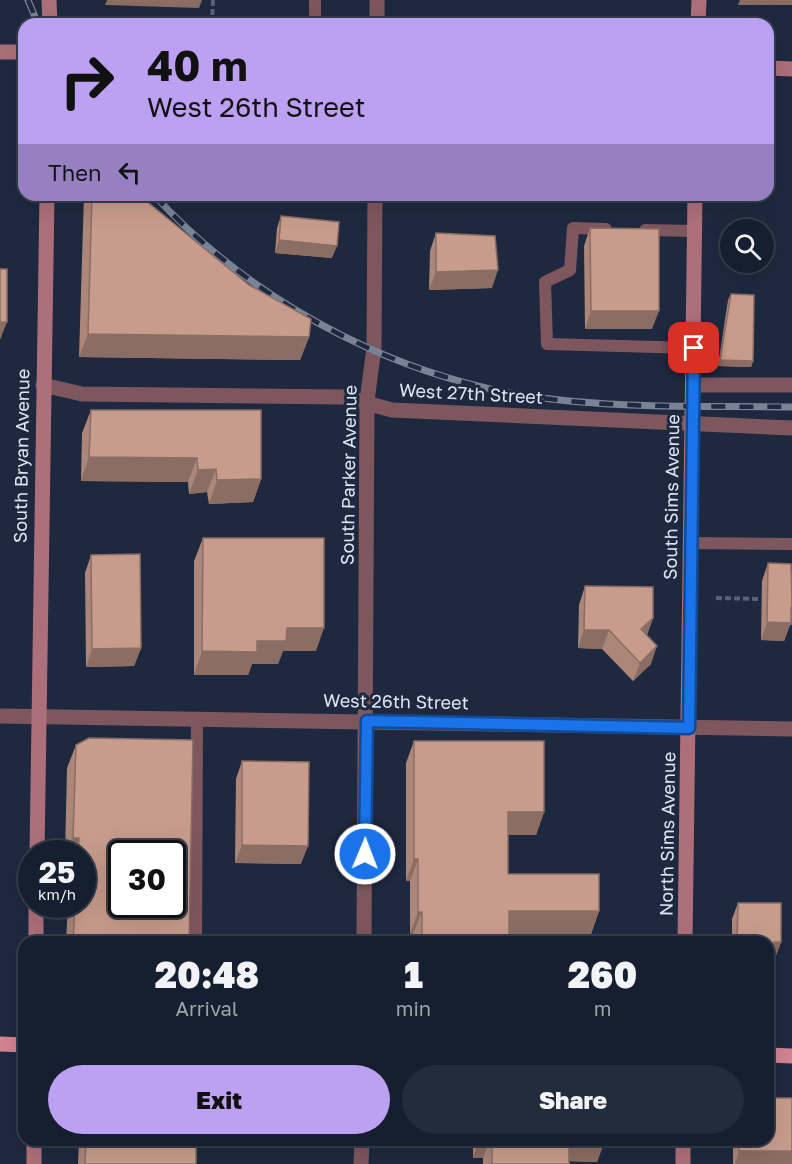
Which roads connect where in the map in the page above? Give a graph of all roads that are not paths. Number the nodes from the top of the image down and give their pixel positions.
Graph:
1 (49, 0) edge
2 (315, 0) edge
3 (377, 0) edge
4 (699, 0) edge
5 (50, 18) edge
6 (315, 18) edge
7 (377, 18) edge
8 (698, 18) edge
9 (0, 52) edge
10 (18, 52) edge
11 (774, 68) edge
12 (792, 69) edge
13 (47, 201) edge
14 (375, 201) edge
15 (696, 201) edge
16 (695, 231) junction
17 (694, 348) junction
18 (43, 385) junction
19 (693, 385) junction
20 (792, 385) edge
21 (367, 401) junction
22 (692, 422) junction
23 (792, 428) edge
24 (691, 543) junction
25 (792, 544) edge
26 (0, 716) edge
27 (38, 717) junction
28 (197, 719) junction
29 (367, 721) junction
30 (689, 728) junction
31 (792, 729) edge
32 (37, 840) edge
33 (36, 918) edge
34 (36, 936) edge
35 (196, 936) edge
36 (364, 936) edge
37 (685, 936) edge
38 (0, 1044) edge
39 (18, 1045) edge
40 (774, 1055) edge
41 (792, 1056) edge
42 (34, 1146) edge
43 (362, 1146) edge
44 (683, 1146) edge
45 (34, 1164) edge
46 (361, 1164) edge
47 (683, 1164) edge

1 - 5 street
2 - 6 lane
3 - 7 street
4 - 8 street
9 - 10 street
11 - 12 street
13 - 18 street, South Bryan Avenue
14 - 21 street, South Parker Avenue
15 - 16 street, South Sims Avenue
16 - 17 street, South Sims Avenue
16 - 17 lane
17 - 19 street, South Sims Avenue
18 - 21 street, West 27th Street
18 - 27 street, South Bryan Avenue
19 - 20 street
19 - 22 street, South Sims Avenue
21 - 22 street, West 27th Street
21 - 29 street, South Parker Avenue
22 - 23 street, West 27th Street
22 - 24 street, South Sims Avenue
24 - 25 lane
24 - 30 street, South Sims Avenue
26 - 27 street, West 26th Street
27 - 28 street, West 26th Street
27 - 32 street, South Bryan Avenue
28 - 29 street, West 26th Street
28 - 35 lane
29 - 30 street, West 26th Street
29 - 36 street, South Parker Avenue
30 - 31 street, West 26th Street
30 - 37 street, North Sims Avenue
33 - 34 street
38 - 39 main road
40 - 41 main road
42 - 45 street
43 - 46 street
44 - 47 street

